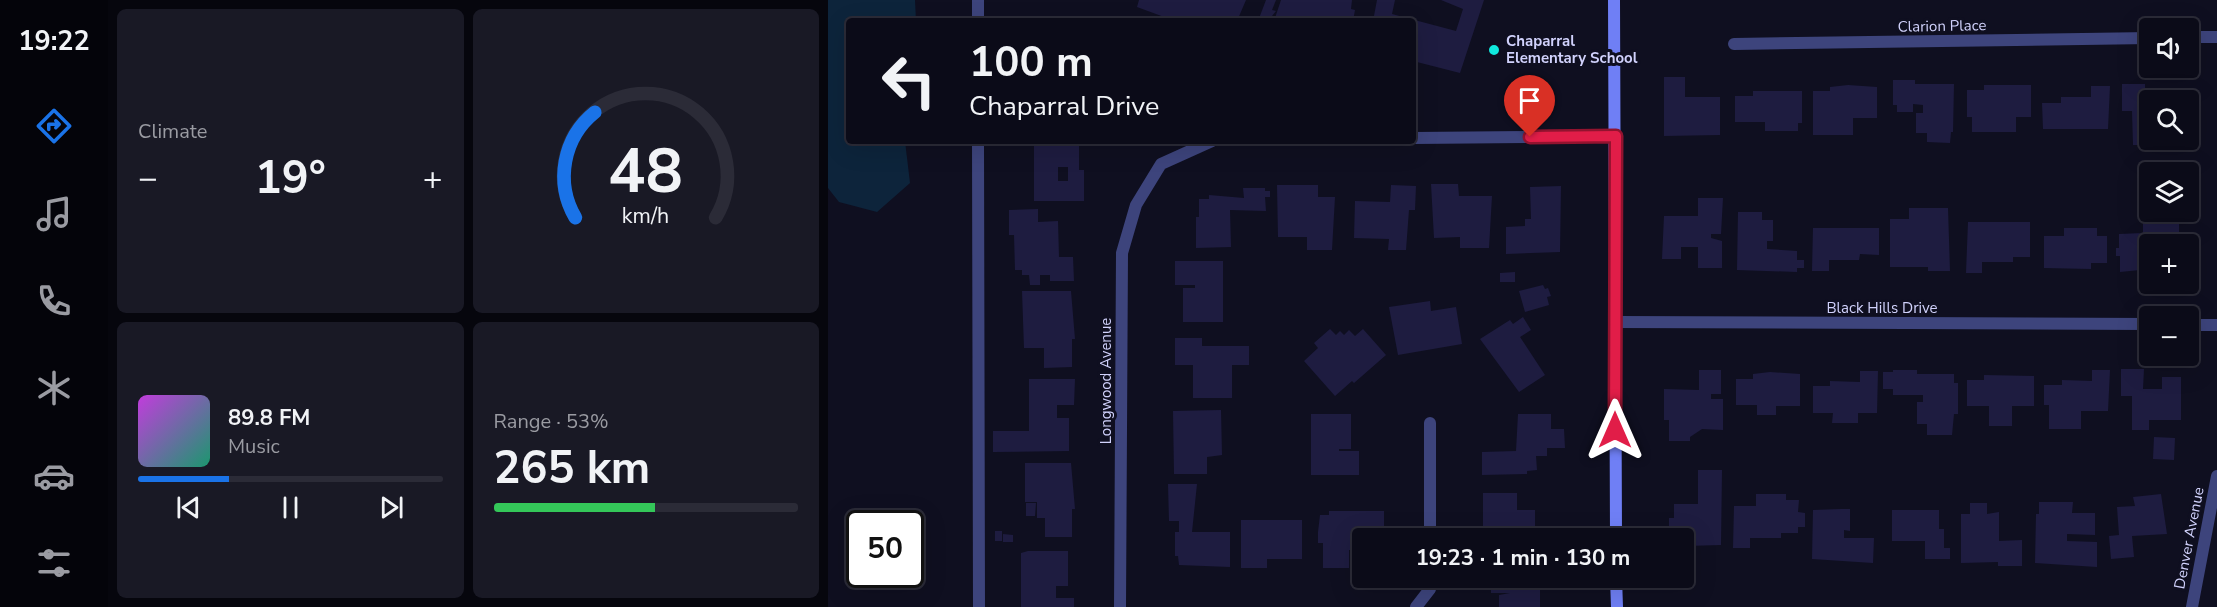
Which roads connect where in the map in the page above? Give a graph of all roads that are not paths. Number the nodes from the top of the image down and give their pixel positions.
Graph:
1 (978, 0) edge
2 (1614, 0) edge
3 (978, 18) edge
4 (2199, 37) edge
5 (2217, 37) edge
6 (2139, 38) edge
7 (1734, 44) dead end
8 (1616, 136) junction
9 (1416, 138) edge
10 (978, 144) edge
11 (1205, 144) edge
12 (1614, 322) junction
13 (2139, 324) edge
14 (2199, 324) edge
15 (2217, 325) edge
16 (1430, 423) dead end
17 (2217, 476) edge
18 (1430, 528) edge
19 (1616, 528) edge
20 (1430, 588) edge
21 (1616, 588) edge
22 (979, 607) edge
23 (1120, 607) edge
24 (1416, 607) edge
25 (1617, 607) edge
26 (2192, 607) edge

1 - 3 street
2 - 8 main road
4 - 5 street
6 - 7 street, Clarion Place
8 - 9 street
8 - 12 main road
10 - 22 street
11 - 23 street, Longwood Avenue
12 - 13 street, Black Hills Drive
12 - 19 main road
14 - 15 street
16 - 18 street
17 - 26 street, Denver Avenue
20 - 24 street
21 - 25 main road

